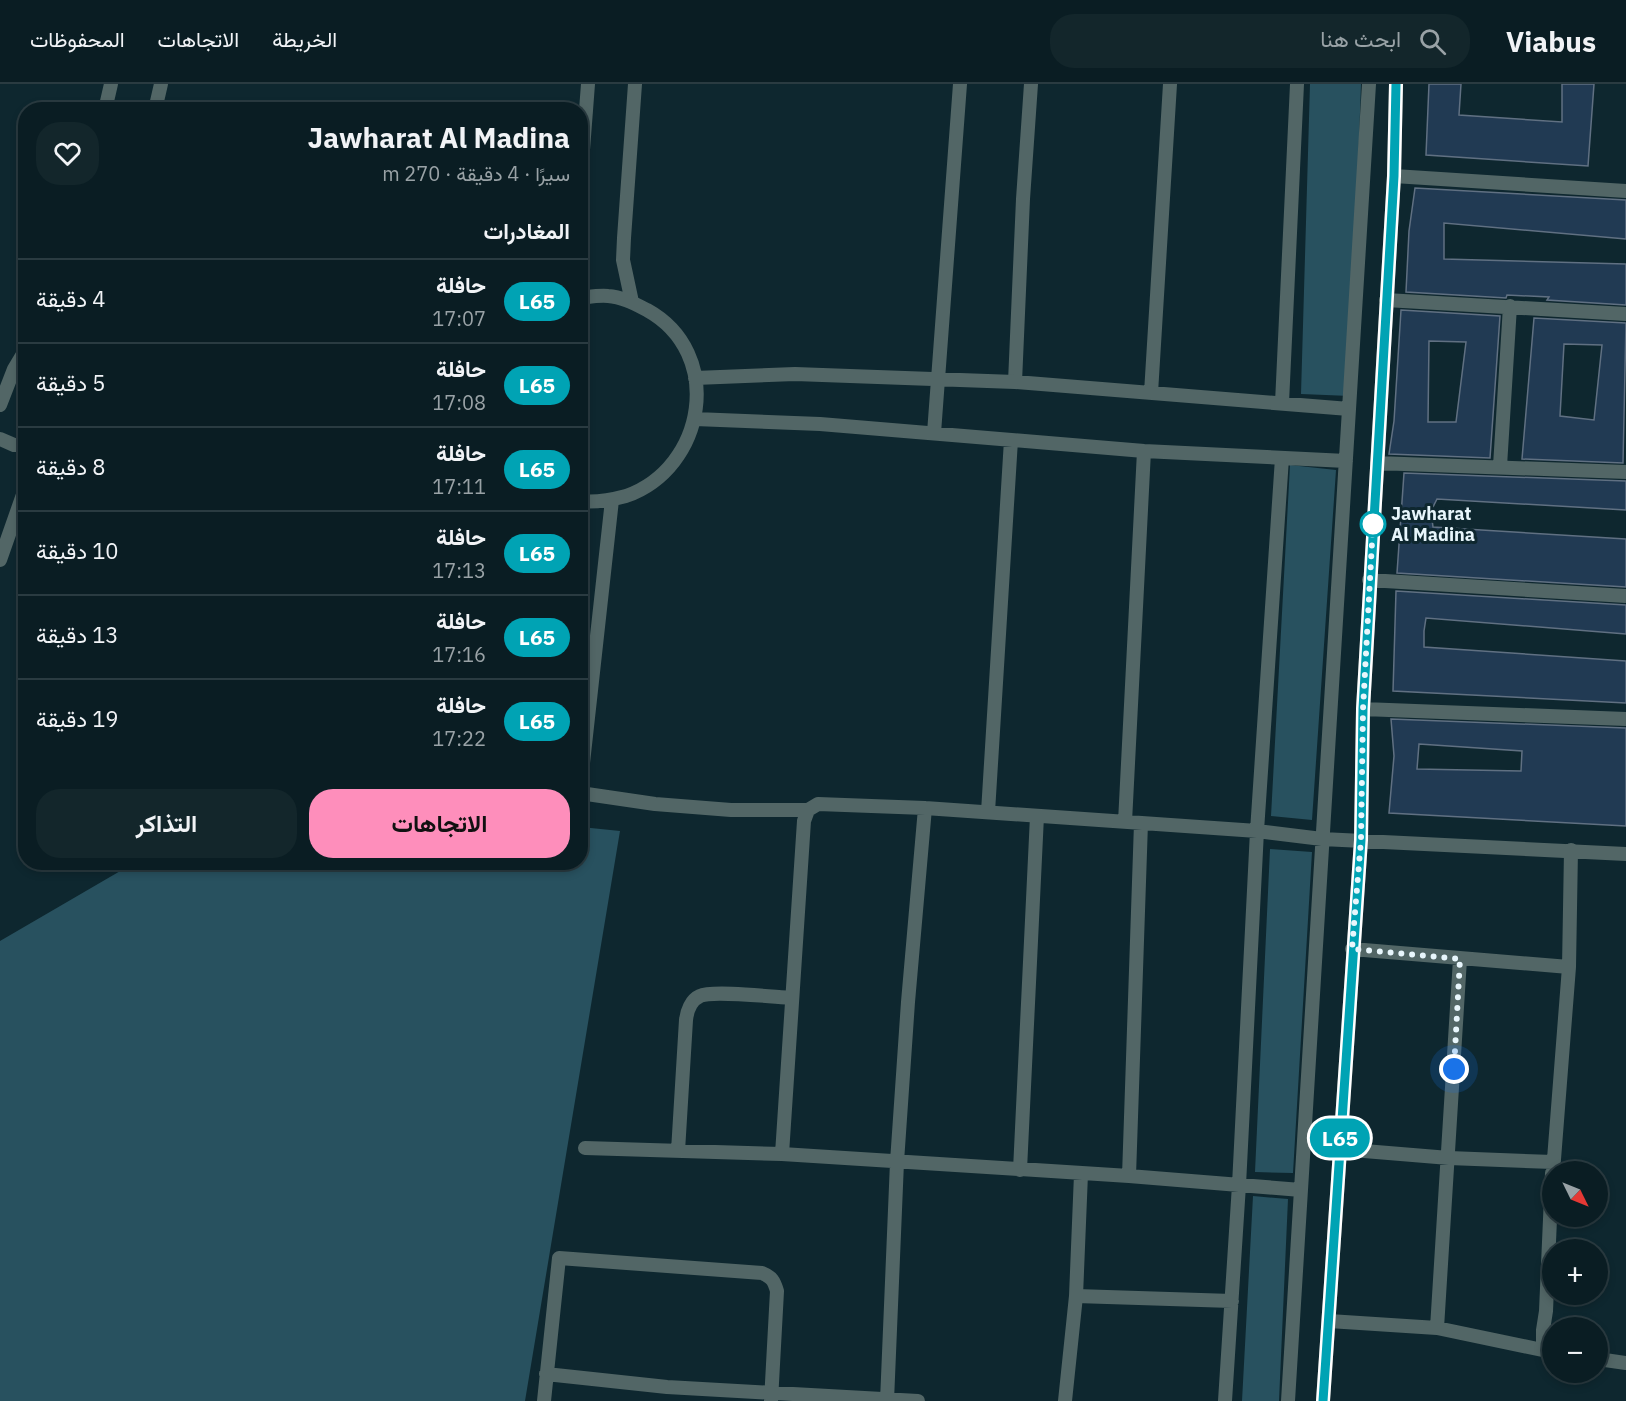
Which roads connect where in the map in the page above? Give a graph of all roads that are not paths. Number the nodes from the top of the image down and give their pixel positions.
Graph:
1 (111, 84) edge
2 (161, 84) edge
3 (588, 84) edge
4 (635, 84) edge
5 (960, 84) edge
6 (1031, 84) edge
7 (1170, 84) edge
8 (1297, 84) edge
9 (1369, 84) edge
10 (1396, 84) edge
11 (107, 102) edge
12 (156, 102) edge
13 (587, 102) edge
14 (1394, 176) junction
15 (1626, 191) edge
16 (588, 297) edge
17 (1386, 300) junction
18 (632, 302) junction
19 (1510, 306) junction
20 (1626, 314) edge
21 (18, 362) edge
22 (695, 378) junction
23 (938, 381) junction
24 (1015, 382) junction
25 (1151, 393) junction
26 (1282, 403) junction
27 (0, 405) edge
28 (1349, 409) junction
29 (695, 420) junction
30 (934, 433) junction
31 (0, 439) edge
32 (1011, 440) junction
33 (18, 445) edge
34 (1144, 451) junction
35 (1282, 458) junction
36 (1346, 461) junction
37 (1377, 463) junction
38 (1500, 466) junction
39 (1626, 472) edge
40 (612, 500) junction
41 (588, 501) edge
42 (18, 509) edge
43 (0, 560) edge
44 (1369, 580) junction
45 (1626, 596) edge
46 (1363, 709) junction
47 (588, 719) edge
48 (1626, 719) edge
49 (588, 793) edge
50 (925, 808) junction
51 (808, 810) junction
52 (988, 812) junction
53 (1037, 816) junction
54 (1125, 822) junction
55 (1141, 824) junction
56 (1257, 831) junction
57 (1323, 839) junction
58 (1361, 840) junction
59 (1571, 850) junction
60 (1626, 854) edge
61 (1352, 949) junction
62 (1460, 959) junction
63 (1569, 967) junction
64 (792, 998) junction
65 (585, 1148) dead end
66 (1340, 1149) junction
67 (678, 1151) junction
68 (782, 1154) junction
69 (1449, 1158) junction
70 (1554, 1161) edge
71 (897, 1162) junction
72 (1542, 1168) edge
73 (1020, 1170) junction
74 (1081, 1174) junction
75 (1129, 1176) junction
76 (1239, 1185) junction
77 (1301, 1190) junction
78 (1550, 1227) edge
79 (1076, 1296) junction
80 (1232, 1301) junction
81 (1545, 1317) edge
82 (1329, 1321) junction
83 (1437, 1328) junction
84 (1542, 1350) edge
85 (1608, 1361) edge
86 (1626, 1364) edge
87 (546, 1374) junction
88 (667, 1394) edge
89 (772, 1397) edge
90 (887, 1400) edge
91 (544, 1401) edge
92 (918, 1401) edge
93 (1065, 1401) edge
94 (1225, 1401) edge
95 (1288, 1401) edge
96 (1323, 1401) edge

1 - 11 street
2 - 12 street
3 - 13 street
4 - 18 street
5 - 23 street
6 - 24 street
7 - 25 street
8 - 26 street
9 - 28 street
10 - 14 street
14 - 15 street
14 - 17 street
16 - 18 street
17 - 19 street
17 - 37 street
18 - 22 street
19 - 20 street
19 - 38 street
21 - 27 street
22 - 23 street
22 - 29 street
23 - 24 street
23 - 30 street
24 - 25 street
25 - 26 street
26 - 28 street
28 - 36 street
29 - 30 street
29 - 40 street
30 - 32 street
31 - 33 street
32 - 34 street
32 - 52 street
34 - 35 street
34 - 54 street
35 - 36 street
35 - 56 street
36 - 57 street
37 - 38 street
37 - 44 street
38 - 39 street
40 - 41 street
40 - 47 street
42 - 43 street
44 - 45 street
44 - 46 street
46 - 48 street
46 - 58 street
49 - 51 street
50 - 51 street
50 - 52 street
50 - 71 street
51 - 64 street
52 - 53 street
53 - 54 street
53 - 73 street
54 - 55 street
55 - 56 street
55 - 75 street
56 - 57 street
56 - 76 street
57 - 58 street
57 - 77 street
58 - 59 street
58 - 61 street
59 - 60 street
59 - 63 street
61 - 62 street
61 - 66 street
62 - 63 street
62 - 69 street
63 - 70 street
64 - 67 street
64 - 68 street
65 - 67 street
66 - 69 street
66 - 82 street
67 - 68 street
68 - 71 street
69 - 72 street
69 - 83 street
71 - 73 street
71 - 90 street
73 - 74 street
74 - 75 street
74 - 79 street
75 - 76 street
76 - 77 street
76 - 80 street
77 - 95 street
78 - 81 street
79 - 80 street
79 - 93 street
80 - 94 street
82 - 83 street
82 - 96 street
83 - 84 street
85 - 86 street
87 - 88 street
87 - 89 street
87 - 91 street
88 - 89 street
89 - 90 street
90 - 92 street

